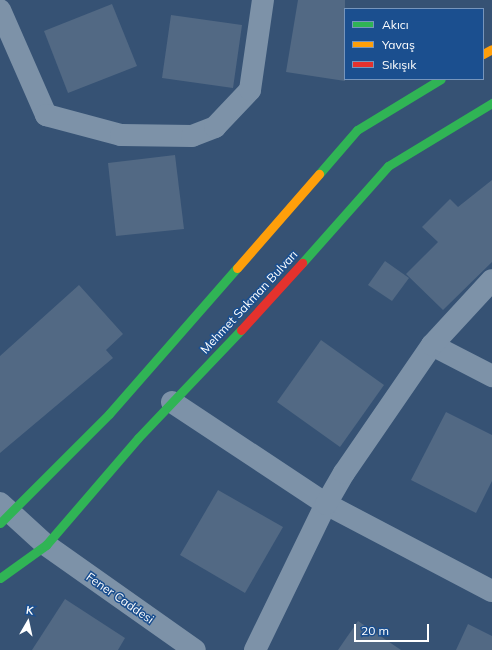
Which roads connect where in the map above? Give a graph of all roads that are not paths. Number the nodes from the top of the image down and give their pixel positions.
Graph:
1 (263, 0) edge
2 (0, 10) edge
3 (439, 80) edge
4 (492, 103) edge
5 (492, 280) edge
6 (432, 345) junction
7 (492, 376) edge
8 (172, 402) junction
9 (326, 504) junction
10 (4, 513) edge
11 (46, 545) junction
12 (0, 578) edge
13 (492, 591) edge
14 (195, 650) edge
15 (255, 650) edge

1 - 2 street
3 - 10 main road
4 - 8 main road, Mehmet Sakman Bulvarı
5 - 6 street
6 - 7 street
6 - 9 street
8 - 9 street
8 - 11 main road, Mehmet Sakman Bulvarı
9 - 13 street
9 - 15 street
10 - 11 street, Fener Caddesi
11 - 12 main road, Mehmet Sakman Bulvarı
11 - 14 street, Fener Caddesi

